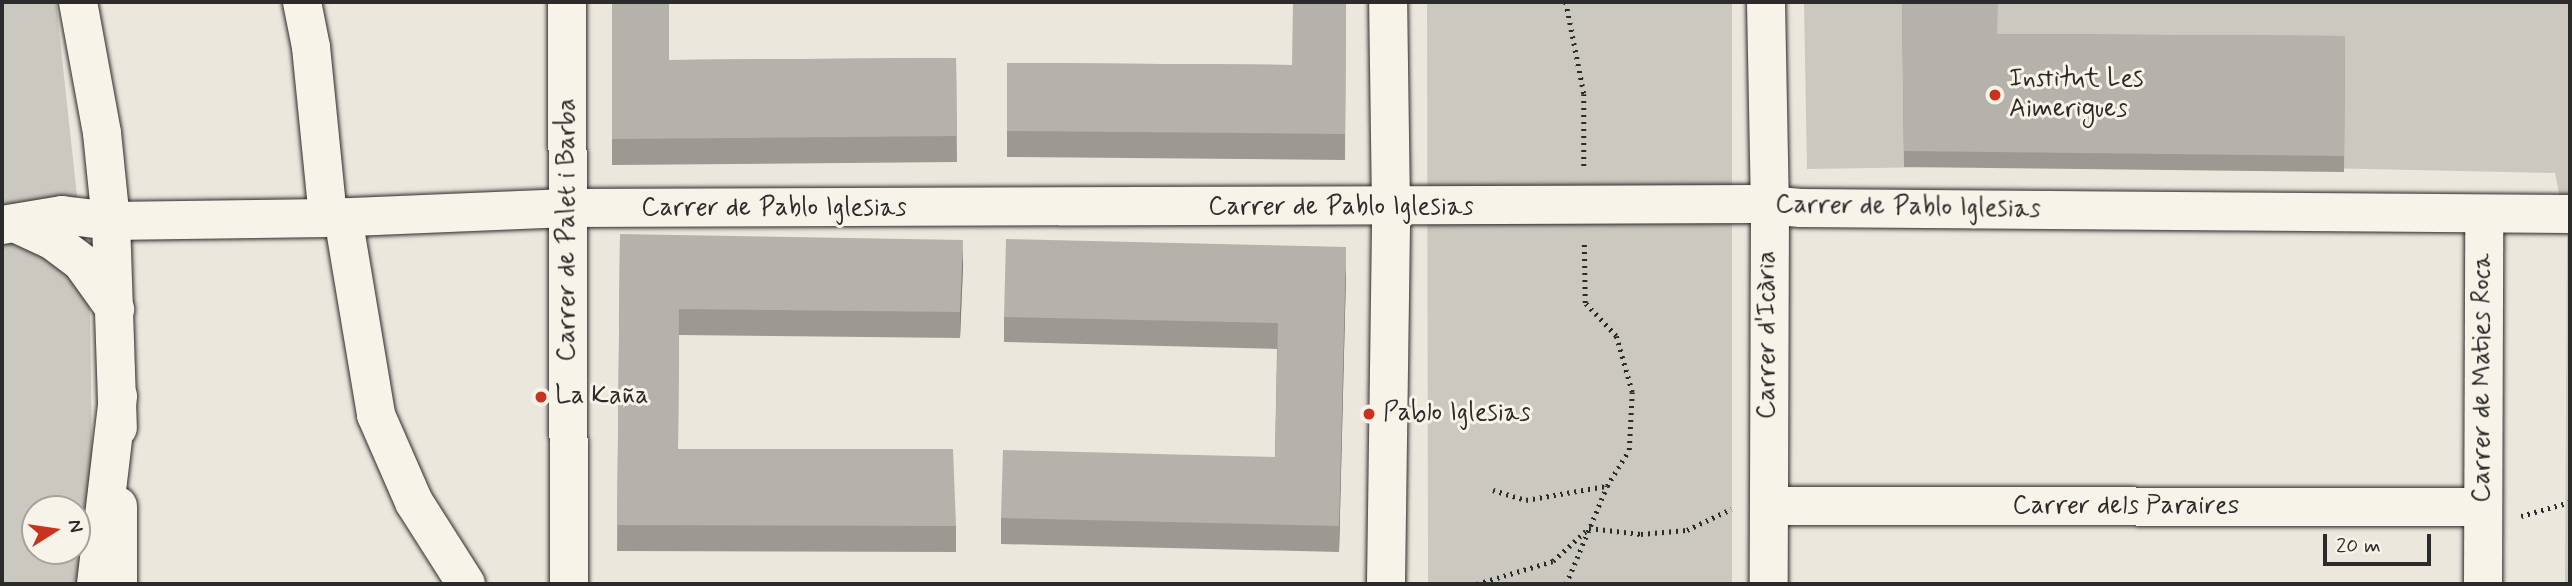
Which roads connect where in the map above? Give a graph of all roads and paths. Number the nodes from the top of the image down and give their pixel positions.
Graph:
1 (302, 2) edge
2 (568, 2) edge
3 (1388, 2) edge
4 (1566, 2) edge
5 (1766, 2) edge
6 (78, 10) edge
7 (1584, 206) junction
8 (1770, 207) junction
9 (568, 208) junction
10 (1391, 208) junction
11 (2570, 214) edge
12 (2484, 215) junction
13 (335, 217) junction
14 (111, 221) junction
15 (9, 224) edge
16 (115, 309) junction
17 (118, 396) junction
18 (1606, 486) junction
19 (1493, 490) dead end
20 (2570, 502) edge
21 (1769, 506) junction
22 (2483, 515) junction
23 (1589, 528) junction
24 (96, 584) edge
25 (118, 584) edge
26 (466, 584) edge
27 (569, 584) edge
28 (1385, 584) edge
29 (1477, 584) edge
30 (1566, 584) edge
31 (1769, 584) edge
32 (2483, 584) edge

1 - 13 main road
2 - 9 main road, Carrer de Palet i Barba
3 - 10 main road
4 - 7 path
5 - 8 main road, Carrer d'Icària
6 - 14 main road
7 - 8 main road, Carrer de Pablo Iglesias
7 - 10 main road, Carrer de Pablo Iglesias
7 - 18 path
8 - 12 main road, Carrer de Pablo Iglesias
8 - 21 main road, Carrer d'Icària
9 - 10 main road, Carrer de Pablo Iglesias
9 - 13 main road, Carrer de Pablo Iglesias
9 - 27 main road, Carrer de Palet i Barba
10 - 28 main road
11 - 12 main road, Carrer de Pablo Iglesias
12 - 22 main road, Carrer de Maties Roca
13 - 14 main road, Carrer de Pablo Iglesias
13 - 26 main road
14 - 15 main road, Carrer de Pablo Iglesias
14 - 16 main road
15 - 16 main road
16 - 17 main road
17 - 24 main road
17 - 25 main road
18 - 19 path
18 - 23 path
20 - 22 path
21 - 22 main road, Carrer dels Paraires
21 - 23 path
21 - 31 main road, Carrer d'Icària
22 - 32 main road, Carrer de Maties Roca
23 - 29 path
23 - 30 path

